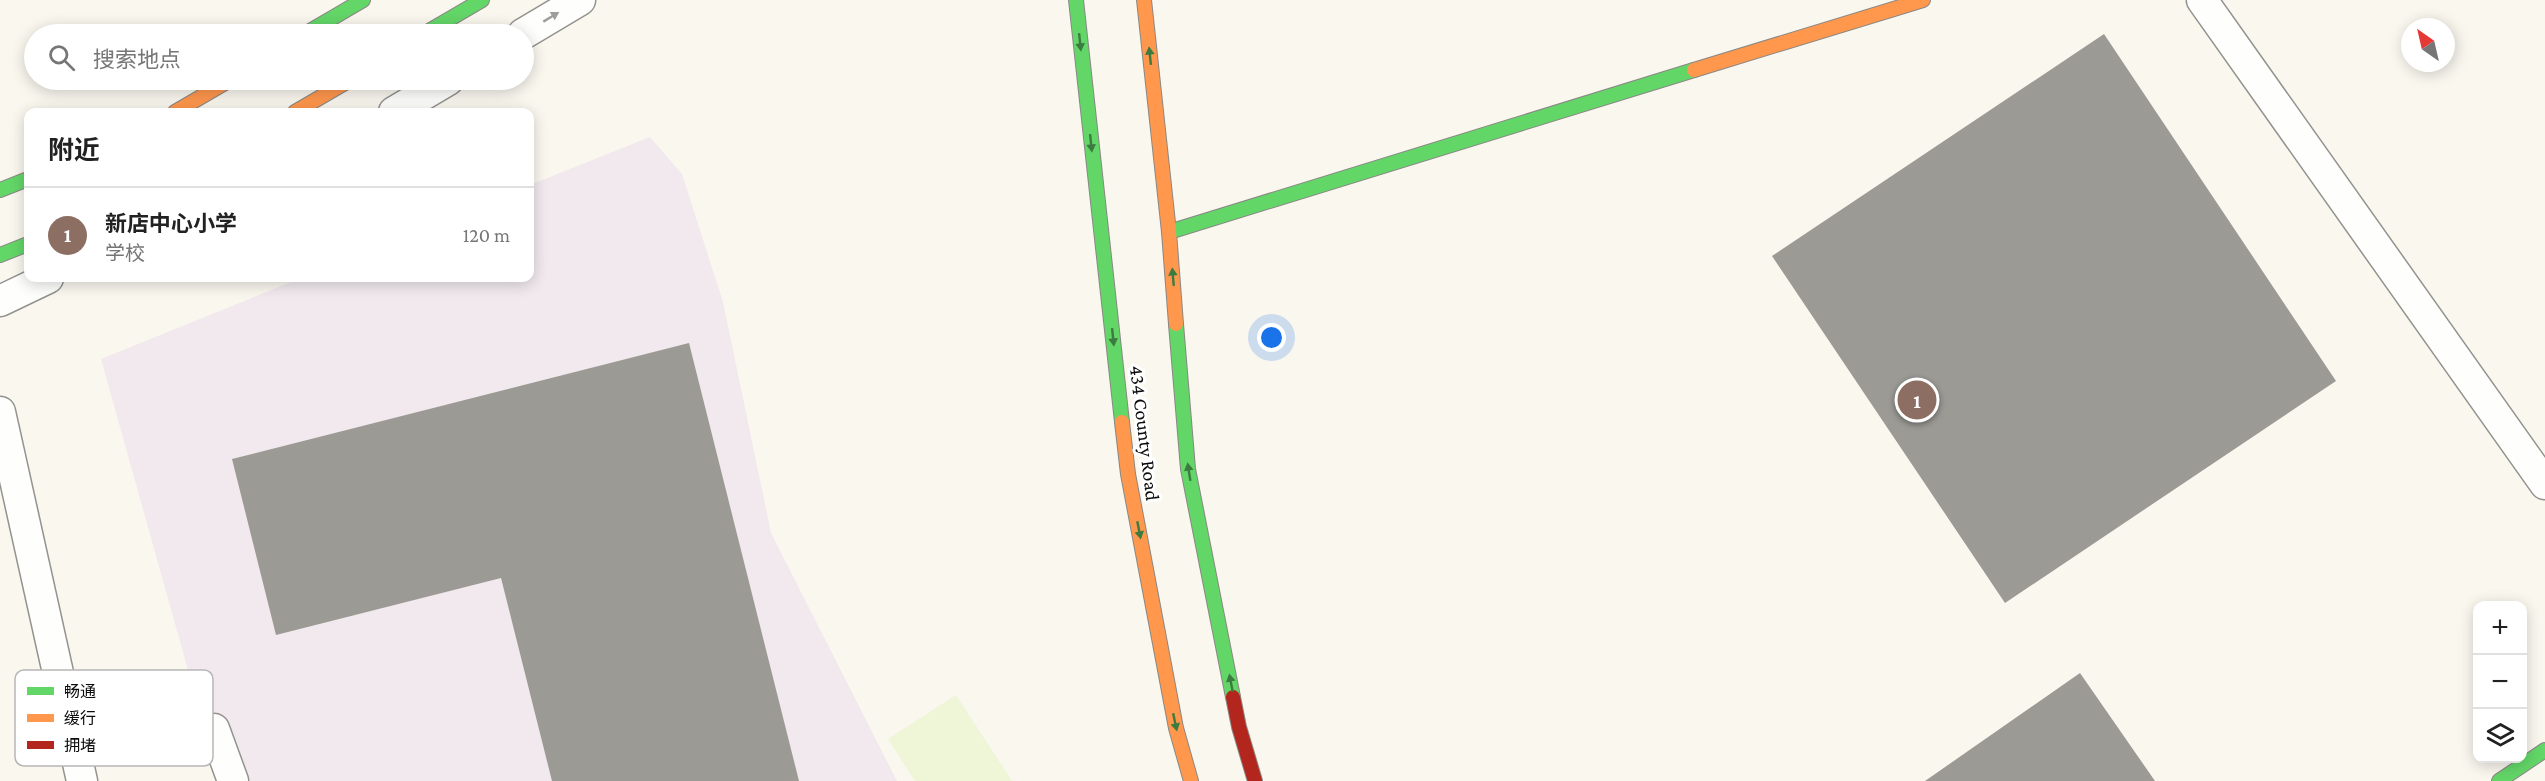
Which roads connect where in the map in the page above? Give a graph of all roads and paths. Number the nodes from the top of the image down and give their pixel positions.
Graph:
1 (363, 0) edge
2 (482, 0) edge
3 (579, 0) edge
4 (1076, 0) edge
5 (1144, 0) edge
6 (1923, 0) edge
7 (2202, 0) edge
8 (322, 24) edge
9 (441, 24) edge
10 (534, 27) edge
11 (213, 90) edge
12 (333, 90) edge
13 (431, 90) edge
14 (182, 108) edge
15 (303, 108) edge
16 (401, 108) edge
17 (24, 181) edge
18 (0, 190) edge
19 (1169, 232) junction
20 (24, 246) edge
21 (0, 255) edge
22 (39, 282) edge
23 (0, 300) edge
24 (0, 412) edge
25 (2545, 484) edge
26 (57, 670) edge
27 (213, 729) edge
28 (2545, 750) edge
29 (79, 766) edge
30 (82, 781) edge
31 (233, 781) edge
32 (1191, 781) edge
33 (1255, 781) edge
34 (2499, 781) edge

1 - 8 main road
2 - 9 main road
10 -> 3 street
4 -> 32 main road, 434 County Road
19 -> 5 main road, 434 County Road
6 - 19 main road
7 - 25 street
11 - 14 main road
12 - 15 main road
13 - 16 street
17 - 18 main road
33 -> 19 main road, 434 County Road
20 - 21 main road
22 - 23 street
24 - 26 street
27 - 31 street
28 - 34 main road
29 - 30 street

